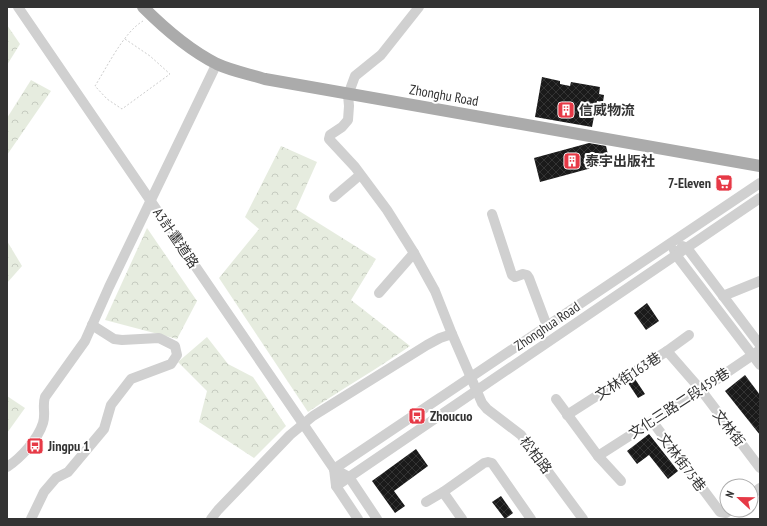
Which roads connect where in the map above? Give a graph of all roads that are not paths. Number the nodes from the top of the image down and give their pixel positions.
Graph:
1 (18, 7) edge
2 (419, 7) edge
3 (148, 11) edge
4 (217, 64) junction
5 (348, 93) junction
6 (760, 166) edge
7 (360, 175) junction
8 (760, 183) edge
9 (334, 197) dead end
10 (760, 198) edge
11 (150, 201) junction
12 (492, 214) dead end
13 (671, 243) junction
14 (687, 248) junction
15 (414, 253) junction
16 (676, 255) junction
17 (760, 281) edge
18 (379, 293) dead end
19 (723, 296) junction
20 (92, 325) junction
21 (548, 326) junction
22 (452, 334) junction
23 (689, 335) dead end
24 (760, 345) edge
25 (667, 351) junction
26 (756, 353) edge
27 (760, 365) edge
28 (470, 378) junction
29 (701, 390) junction
30 (477, 391) junction
31 (556, 399) dead end
32 (567, 415) junction
33 (652, 421) junction
34 (303, 425) junction
35 (598, 456) junction
36 (7, 467) edge
37 (760, 468) edge
38 (334, 469) junction
39 (349, 477) junction
40 (621, 481) dead end
41 (336, 486) junction
42 (443, 492) junction
43 (426, 502) dead end
44 (719, 511) edge
45 (31, 519) edge
46 (211, 519) edge
47 (358, 519) edge
48 (377, 519) edge
49 (462, 519) edge
50 (531, 519) edge
51 (583, 519) edge

1 - 11 street, A3計畫道路
2 - 5 street
3 - 4 main road, Zhonghu Road
4 - 5 main road, Zhonghu Road
4 - 11 street
5 - 6 main road, Zhonghu Road
5 - 7 street, 松柏路
7 - 9 street
7 - 15 street, 松柏路
8 - 13 street, Zhonghua Road
10 - 14 street, Zhonghua Road
11 - 20 street
11 - 34 street, A3計畫道路
12 - 21 street
13 - 14 street
13 - 16 street
13 - 21 street, Zhonghua Road
14 - 16 street, Zhonghua Road
14 - 19 street
15 - 18 street
15 - 22 street, 松柏路
16 - 26 street
16 - 30 street, Zhonghua Road
17 - 19 street
19 - 24 street
20 - 36 street
20 - 45 street
21 - 28 street, Zhonghua Road
22 - 28 street, 松柏路
22 - 34 street
23 - 25 street, 文林街163巷
25 - 29 street, 文林街
25 - 32 street, 文林街163巷
26 - 27 street
26 - 29 street, 文化三路二段459巷
28 - 30 street, 松柏路
28 - 38 street, Zhonghua Road
29 - 33 street, 文化三路二段459巷
29 - 37 street, 文林街
30 - 39 street, Zhonghua Road
30 - 51 street, 松柏路
31 - 32 street
32 - 35 street
33 - 35 street, 文化三路二段459巷
33 - 44 street, 文林街75巷
34 - 38 street, A3計畫道路
34 - 46 street
35 - 40 street
38 - 39 street
38 - 41 street
39 - 41 street, Zhonghua Road
39 - 48 street
41 - 47 street
42 - 43 street
42 - 49 street
42 - 50 street

